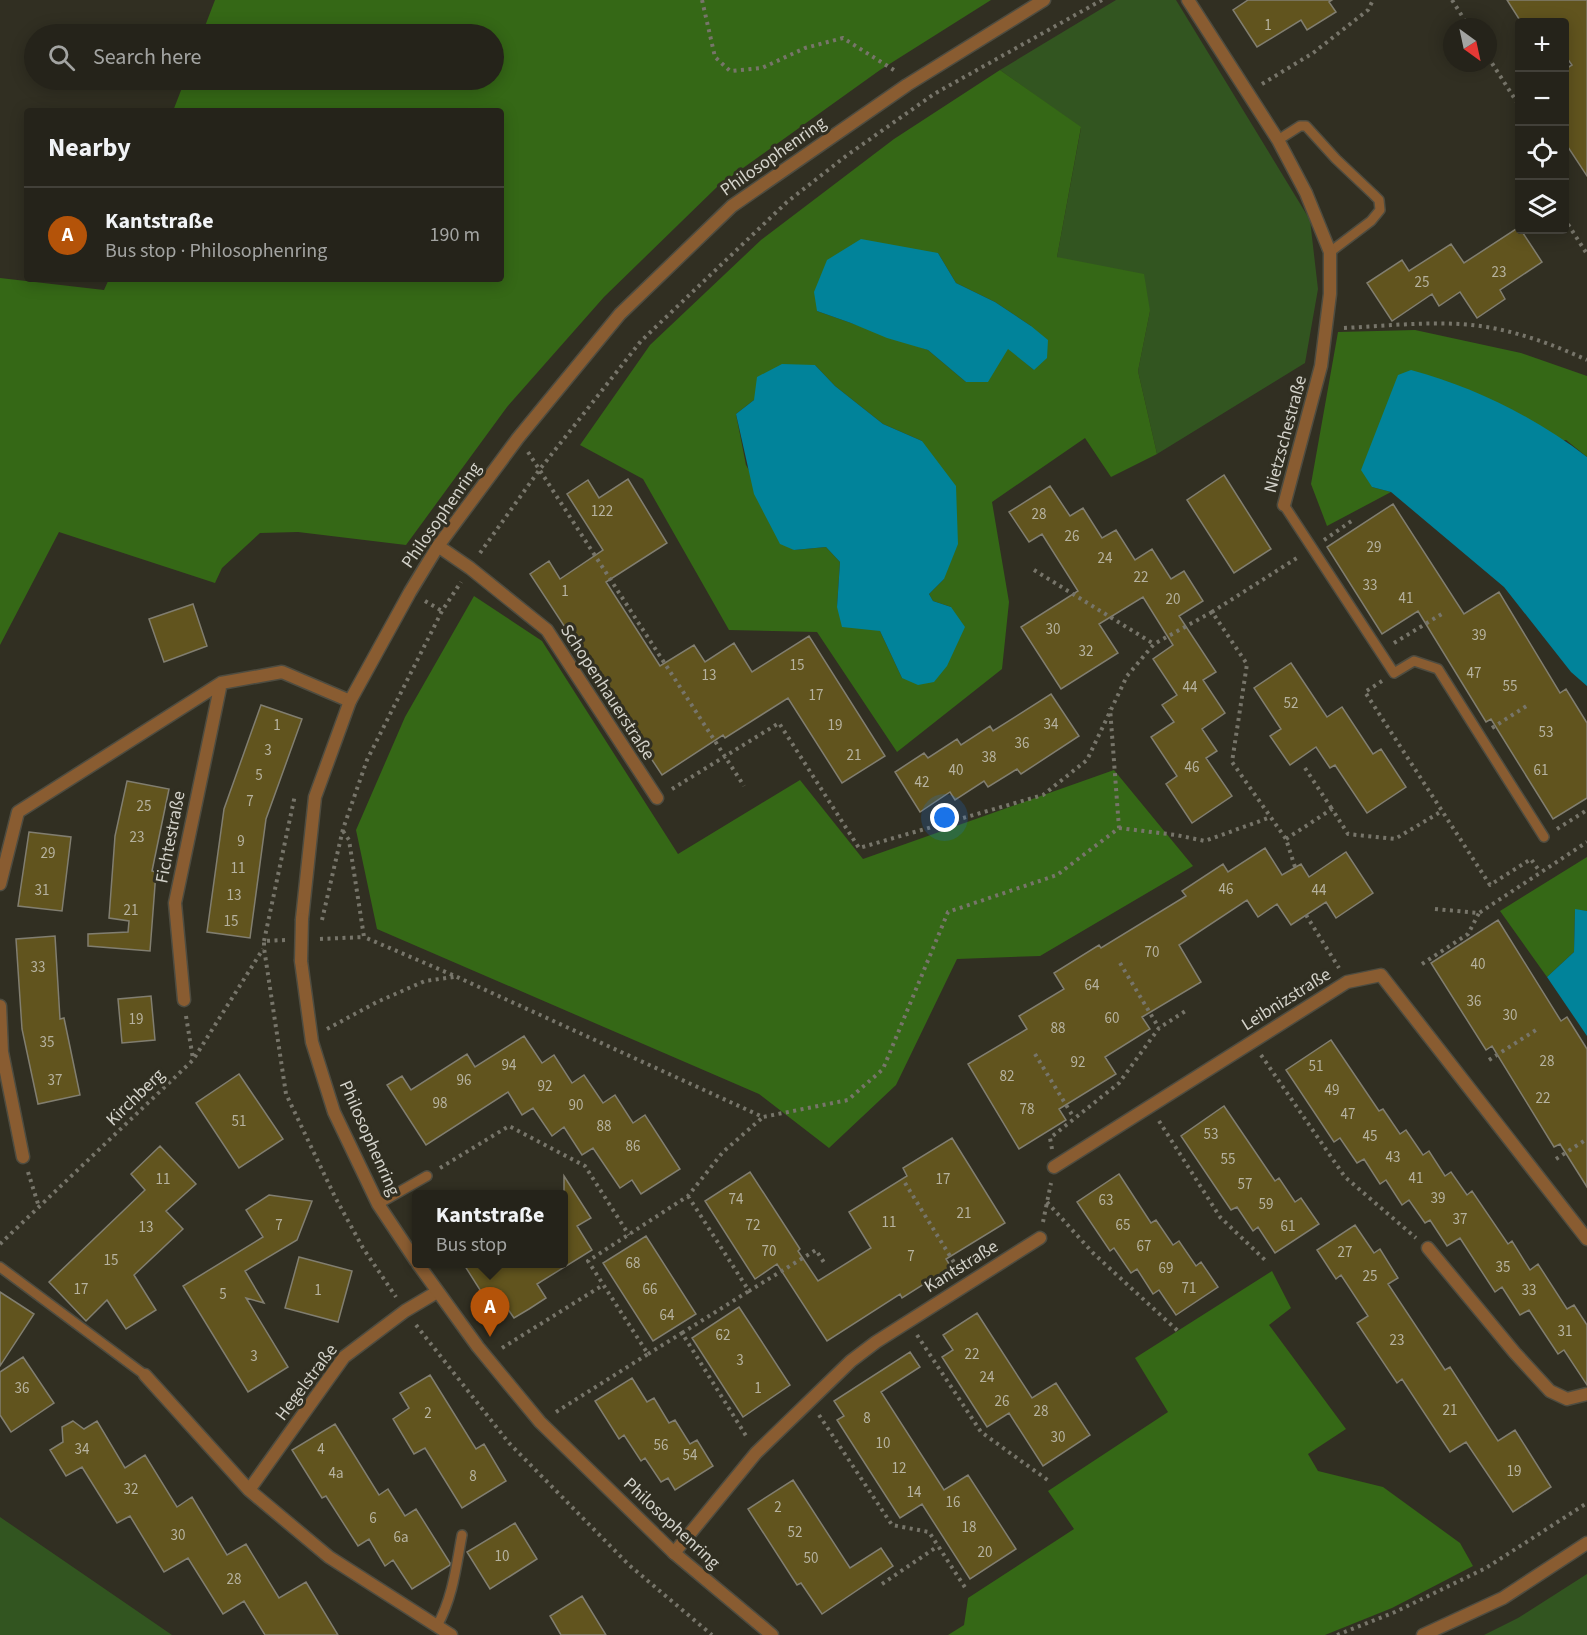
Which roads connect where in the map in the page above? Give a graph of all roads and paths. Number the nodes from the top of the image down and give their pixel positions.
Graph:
1 (702, 0) edge
2 (1044, 0) edge
3 (1102, 0) edge
4 (1188, 0) edge
5 (1372, 0) edge
6 (1452, 0) edge
7 (1463, 18) edge
8 (1497, 71) edge
9 (897, 72) dead end
10 (1248, 93) junction
11 (1515, 100) edge
12 (1278, 140) junction
13 (1569, 226) edge
14 (1330, 252) junction
15 (1587, 254) edge
16 (1325, 328) junction
17 (1587, 360) edge
18 (518, 438) junction
19 (540, 469) junction
20 (1284, 505) joint
21 (1353, 520) dead end
22 (438, 546) junction
23 (1312, 548) junction
24 (470, 568) junction
25 (1034, 570) dead end
26 (1212, 612) junction
27 (1445, 612) dead end
28 (1154, 644) junction
29 (1381, 652) junction
30 (1394, 673) junction
31 (221, 683) junction
32 (350, 701) junction
33 (1527, 705) dead end
34 (1110, 708) junction
35 (1478, 736) junction
36 (726, 756) junction
37 (1305, 768) dead end
38 (744, 786) dead end
39 (657, 798) joint
40 (1332, 809) junction
41 (1587, 810) edge
42 (1442, 811) junction
43 (1271, 817) junction
44 (1119, 828) junction
45 (343, 830) junction
46 (1544, 837) joint
47 (1286, 839) junction
48 (1587, 842) edge
49 (1295, 867) dead end
50 (1540, 872) junction
51 (0, 884) edge
52 (1435, 909) dead end
53 (1479, 913) junction
54 (1306, 915) dead end
55 (322, 920) dead end
56 (264, 948) dead end
57 (1120, 963) dead end
58 (1422, 964) dead end
59 (455, 976) junction
60 (1347, 982) junction
61 (184, 1000) joint
62 (0, 1006) edge
63 (1187, 1010) dead end
64 (1159, 1028) junction
65 (1539, 1028) dead end
66 (327, 1029) dead end
67 (1252, 1042) junction
68 (1035, 1054) dead end
69 (193, 1060) junction
70 (1489, 1060) dead end
71 (286, 1094) dead end
72 (1150, 1106) junction
73 (763, 1117) junction
74 (1074, 1118) junction
75 (1587, 1139) edge
76 (23, 1157) joint
77 (1556, 1159) dead end
78 (441, 1167) dead end
79 (1054, 1167) junction
80 (427, 1176) dead end
81 (905, 1183) dead end
82 (688, 1196) junction
83 (1047, 1202) junction
84 (378, 1204) junction
85 (39, 1207) junction
86 (629, 1235) junction
87 (1040, 1238) joint
88 (1587, 1239) edge
89 (0, 1244) edge
90 (1428, 1248) joint
91 (412, 1255) edge
92 (951, 1258) dead end
93 (1265, 1260) dead end
94 (825, 1264) dead end
95 (0, 1268) edge
96 (421, 1268) edge
97 (603, 1285) junction
98 (749, 1291) junction
99 (437, 1292) junction
100 (405, 1311) junction
101 (908, 1322) junction
102 (1179, 1332) dead end
103 (682, 1334) junction
104 (500, 1350) dead end
105 (648, 1354) junction
106 (145, 1375) joint
107 (1587, 1394) edge
108 (811, 1402) junction
109 (561, 1421) dead end
110 (756, 1453) junction
111 (1049, 1482) dead end
112 (249, 1490) junction
113 (1587, 1503) edge
114 (462, 1535) dead end
115 (1587, 1543) edge
116 (938, 1546) junction
117 (674, 1553) junction
118 (882, 1584) dead end
119 (966, 1589) dead end
120 (436, 1626) junction
121 (709, 1634) edge
122 (451, 1635) edge
123 (771, 1635) edge
124 (1337, 1635) edge
125 (1423, 1635) edge

1 - 9 path
2 - 18 street, Philosophenring
3 - 19 path
4 - 10 street, Nietzschestraße
5 - 10 path
6 - 7 path
8 - 11 path
10 - 12 street, Nietzschestraße
12 - 14 street, Nietzschestraße
12 - 14 lane
13 - 15 path
14 - 16 street, Nietzschestraße
16 - 17 path
16 - 20 street, Nietzschestraße
18 - 19 path
18 - 22 street, Philosophenring
19 - 24 path
19 - 36 path
20 - 23 lane, Nietzschestraße
21 - 23 path
22 - 24 street, Schopenhauerstraße
22 - 32 street, Philosophenring
23 - 26 path
23 - 29 lane, Nietzschestraße
24 - 39 street, Schopenhauerstraße
24 - 45 path
25 - 28 path
26 - 28 path
26 - 43 path
27 - 29 path
28 - 34 path
29 - 30 lane, Nietzschestraße
30 - 35 lane
30 - 42 path
31 - 32 street
31 - 51 street
31 - 61 street, Fichtestraße
32 - 84 street, Philosophenring, bridge
33 - 35 path
34 - 36 path
34 - 44 path
35 - 46 lane
36 - 38 path
36 - 39 path
37 - 40 path
40 - 42 path
40 - 47 path
41 - 46 path
42 - 50 path
43 - 44 path
43 - 47 path
44 - 73 path
45 - 55 path
45 - 59 path
47 - 49 path
48 - 50 path
50 - 53 path
52 - 53 path
53 - 58 path
54 - 60 path
56 - 69 path, Kirchberg
57 - 64 path
59 - 66 path
59 - 73 path
60 - 67 street, Leibnizstraße
60 - 88 street, Leibnizstraße
61 - 69 path
62 - 76 street
63 - 64 path
64 - 74 path
65 - 70 path
67 - 72 street, Leibnizstraße
67 - 90 path
68 - 74 path
69 - 85 path, Kirchberg
71 - 100 path
72 - 79 street, Leibnizstraße
72 - 93 path
73 - 82 path
74 - 79 path
75 - 77 path
76 - 85 path
78 - 86 path
79 - 83 path
80 - 84 lane
81 - 92 path
82 - 86 path
82 - 98 path
83 - 87 path
83 - 102 path
84 - 91 street, Philosophenring
85 - 89 path, Kirchberg
86 - 97 path
87 - 101 street, Kantstraße
90 - 107 street
94 - 98 path
95 - 106 lane
96 - 99 street, Philosophenring
97 - 104 path
97 - 105 path
98 - 103 path
99 - 100 street, Hegelstraße
99 - 117 street, Philosophenring
100 - 112 street, Hegelstraße
100 - 121 path
101 - 108 street, Kantstraße
101 - 111 path
103 - 105 path
103 - 110 path
105 - 109 path
106 - 112 street
108 - 110 street, Kantstraße
108 - 116 path
110 - 117 street, Kantstraße
112 - 120 street
113 - 124 path
114 - 120 lane
115 - 125 street
116 - 118 path
116 - 119 path
117 - 123 street, Philosophenring
120 - 122 street

